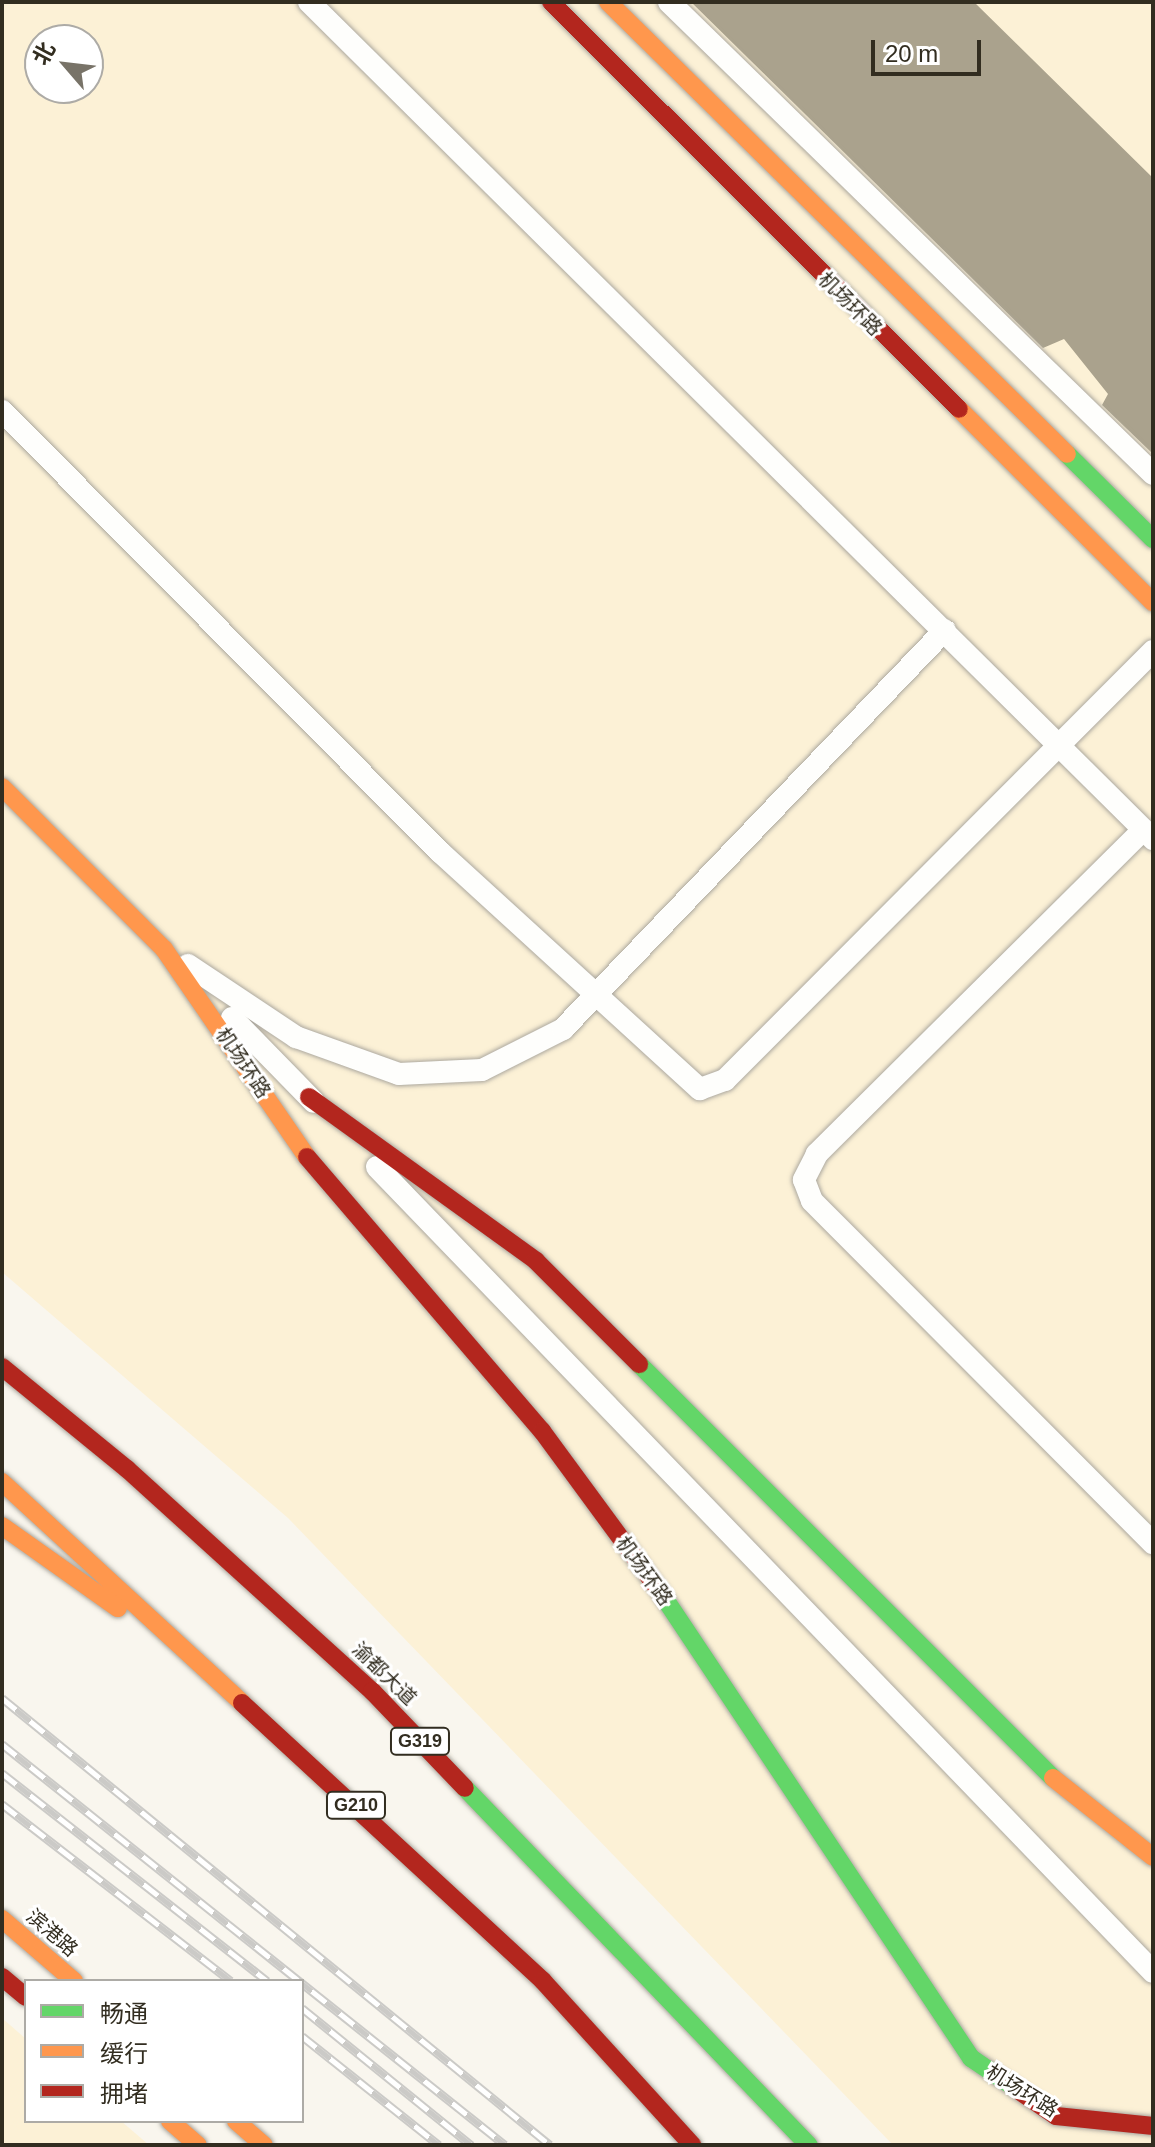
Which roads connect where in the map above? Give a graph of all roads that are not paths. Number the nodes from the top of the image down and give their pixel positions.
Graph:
1 (309, 2) edge
2 (551, 2) edge
3 (608, 2) edge
4 (669, 2) edge
5 (2, 411) edge
6 (1153, 474) edge
7 (1153, 539) edge
8 (1153, 602) edge
9 (945, 630) junction
10 (1153, 651) edge
11 (1061, 744) junction
12 (2, 787) edge
13 (1148, 834) edge
14 (164, 949) junction
15 (596, 998) junction
16 (309, 1097) junction
17 (2, 1367) edge
18 (2, 1482) edge
19 (2, 1526) edge
20 (1153, 1543) edge
21 (182, 1653) junction
22 (1153, 1857) edge
23 (2, 1919) edge
24 (1153, 1972) edge
25 (2, 1977) edge
26 (72, 1979) edge
27 (24, 1995) edge
28 (172, 2123) edge
29 (238, 2123) edge
30 (1153, 2126) edge
31 (198, 2145) edge
32 (264, 2145) edge
33 (692, 2145) edge
34 (809, 2145) edge

1 - 9 lane
2 - 8 main road, 机场环路
3 - 7 main road
4 - 6 lane
5 - 15 lane
9 - 11 lane
9 - 15 lane
10 - 11 lane
11 - 13 lane
11 - 15 lane
12 - 14 main road, 机场环路
13 - 20 lane
14 - 15 lane
14 - 16 lane, 机场环路
14 - 30 main road, 机场环路
16 - 22 main road
16 - 24 lane, 机场环路
17 - 34 main road, 渝都大道 / G319
18 - 21 main road, G210
19 - 21 main road
21 - 33 main road, G210
23 - 26 main road, 滨港路
25 - 27 main road
28 - 31 main road
29 - 32 main road

